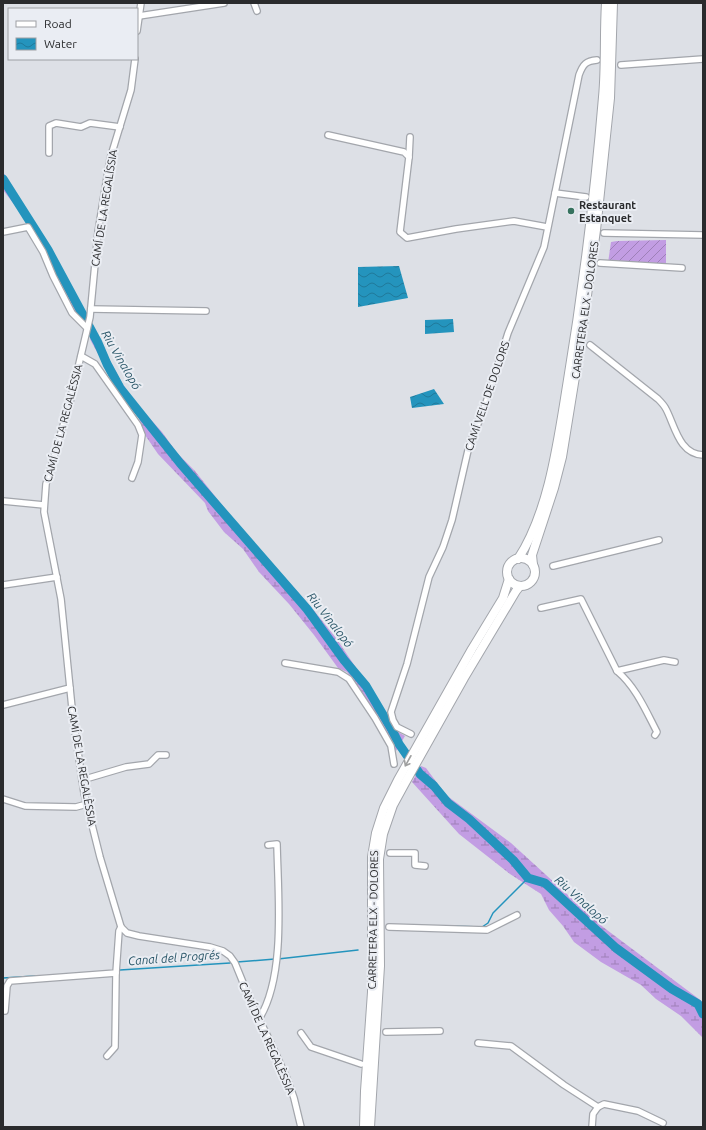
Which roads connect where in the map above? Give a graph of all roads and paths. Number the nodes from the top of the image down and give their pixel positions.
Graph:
1 (141, 3) edge
2 (224, 3) edge
3 (254, 3) edge
4 (606, 3) edge
5 (613, 3) edge
6 (257, 11) dead end
7 (139, 16) junction
8 (138, 24) edge
9 (703, 59) edge
10 (135, 60) edge
11 (597, 60) dead end
12 (621, 65) dead end
13 (120, 127) junction
14 (328, 135) dead end
15 (410, 137) dead end
16 (49, 153) dead end
17 (409, 157) junction
18 (555, 193) junction
19 (586, 197) dead end
20 (547, 227) junction
21 (3, 232) edge
22 (604, 233) dead end
23 (703, 235) edge
24 (600, 263) dead end
25 (682, 268) dead end
26 (91, 310) junction
27 (206, 311) dead end
28 (87, 330) junction
29 (590, 345) dead end
30 (81, 356) junction
31 (703, 455) edge
32 (132, 478) dead end
33 (3, 501) edge
34 (44, 505) junction
35 (659, 540) dead end
36 (518, 559) junction
37 (533, 565) junction
38 (553, 566) dead end
39 (58, 577) junction
40 (509, 580) junction
41 (3, 585) edge
42 (520, 586) junction
43 (541, 608) dead end
44 (675, 662) dead end
45 (285, 663) dead end
46 (617, 671) junction
47 (70, 688) junction
48 (3, 705) edge
49 (411, 734) dead end
50 (656, 735) dead end
51 (422, 745) junction
52 (166, 755) dead end
53 (394, 764) dead end
54 (82, 780) junction
55 (401, 782) junction
56 (3, 799) edge
57 (87, 804) junction
58 (268, 844) dead end
59 (390, 853) dead end
60 (425, 866) dead end
61 (518, 915) dead end
62 (389, 927) dead end
63 (121, 928) junction
64 (116, 973) junction
65 (6, 1012) dead end
66 (259, 1019) junction
67 (440, 1031) dead end
68 (386, 1032) dead end
69 (301, 1034) dead end
70 (478, 1043) dead end
71 (107, 1056) dead end
72 (361, 1064) dead end
73 (598, 1107) junction
74 (663, 1123) dead end
75 (301, 1127) edge
76 (364, 1127) edge
77 (370, 1127) edge
78 (592, 1127) edge

1 - 7 street
2 - 7 street
3 - 6 street
4 - 36 main road, CARRETERA ELX - DOLORES
5 - 37 main road, CARRETERA ELX - DOLORES
7 - 8 street
9 - 12 street
10 - 13 street, CAMÍ DE LA REGALÍSSIA
11 - 18 street, CAMÍ VELL DE DOLORS
13 - 16 street
13 - 26 street, CAMÍ DE LA REGALÍSSIA
14 - 17 street
15 - 17 street
17 - 20 street
18 - 19 street
18 - 20 street, CAMÍ VELL DE DOLORS
20 - 49 street, CAMÍ VELL DE DOLORS
21 - 28 street
22 - 23 street
24 - 25 street
26 - 27 street
26 - 28 street, CAMÍ DE LA REGALÍSSIA
28 - 30 street, CAMÍ DE LA REGALÈSSIA
29 - 31 street
30 - 32 street
30 - 34 street, CAMÍ DE LA REGALÈSSIA
33 - 34 street
34 - 39 street, CAMÍ DE LA REGALÈSSIA
35 - 38 street
36 - 37 main road
36 - 40 main road
37 - 42 main road
39 - 41 street
39 - 47 street, CAMÍ DE LA REGALÈSSIA
40 - 42 main road
40 - 51 main road, CARRETERA ELX - DOLORES
42 - 51 main road, CARRETERA ELX - DOLORES
43 - 46 street
44 - 46 street
45 - 53 street
46 - 50 street
47 - 48 street
47 - 54 street, CAMÍ DE LA REGALÈSSIA
51 - 55 main road, CARRETERA ELX - DOLORES
52 - 54 street
54 - 57 street, CAMÍ DE LA REGALÈSSIA
55 - 76 main road, CARRETERA ELX - DOLORES
55 - 77 main road, CARRETERA ELX - DOLORES
56 - 57 street
57 - 63 street, CAMÍ DE LA REGALÈSSIA
58 - 66 street
59 - 60 street
61 - 62 street
63 - 64 street
63 - 66 street, CAMÍ DE LA REGALÈSSIA
64 - 65 street
64 - 71 street
66 - 75 street, CAMÍ DE LA REGALÈSSIA
67 - 68 street
69 - 72 street
70 - 73 street
73 - 74 street
73 - 78 street

